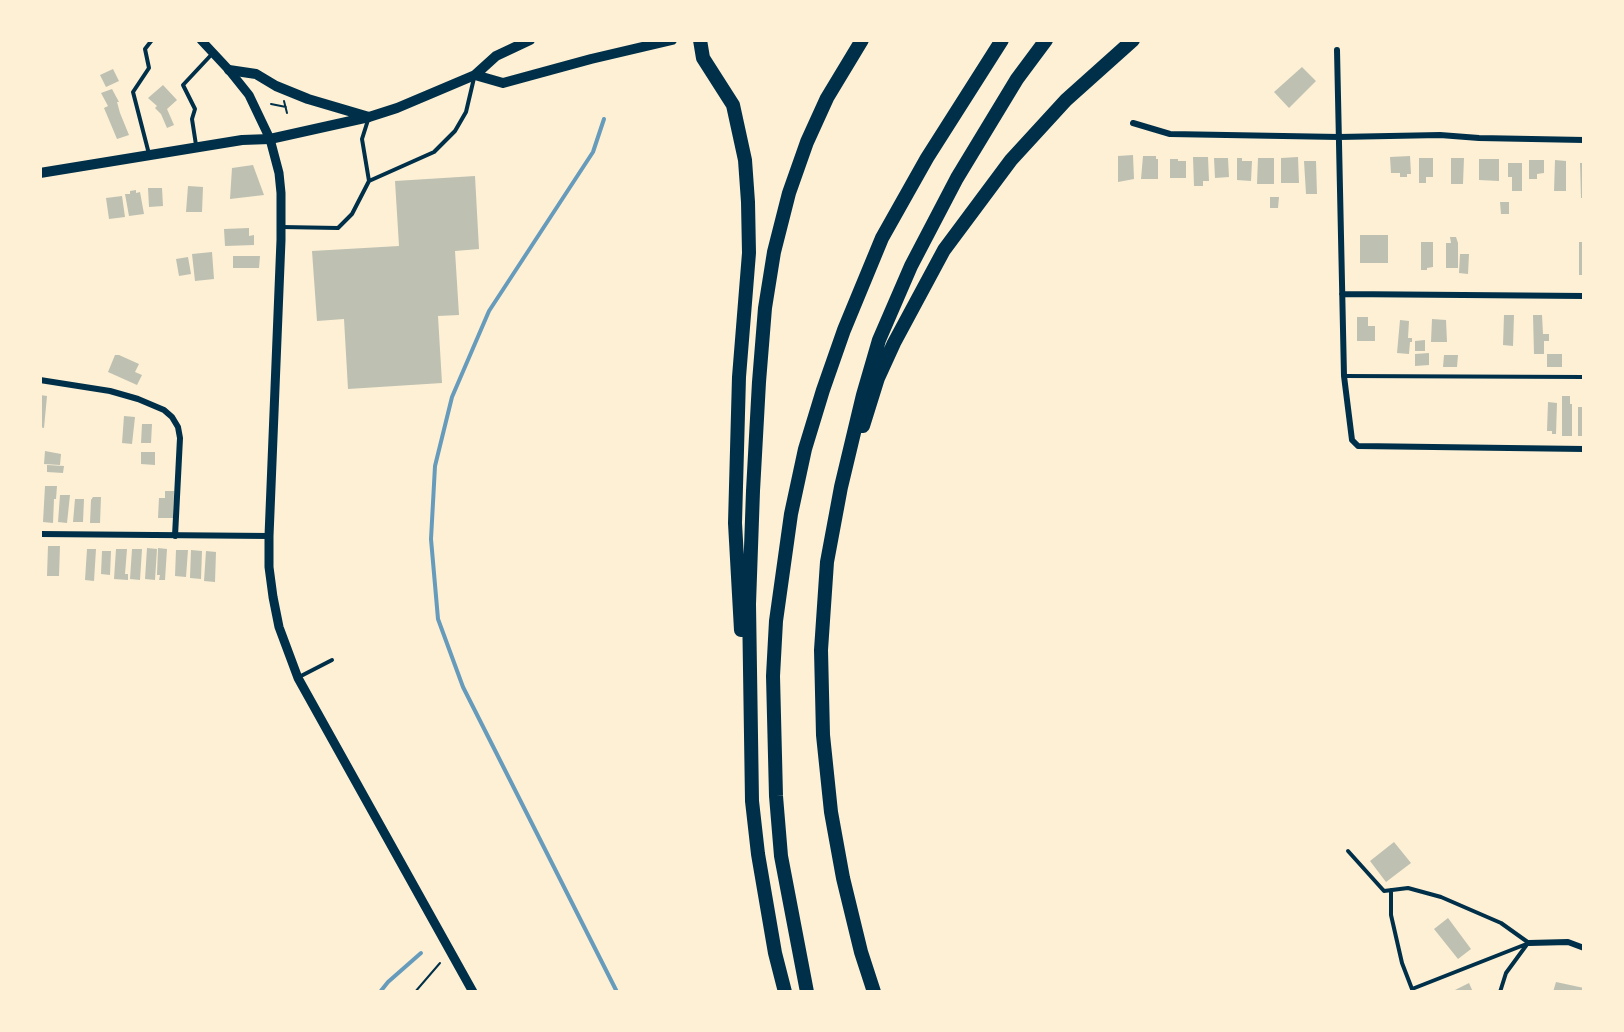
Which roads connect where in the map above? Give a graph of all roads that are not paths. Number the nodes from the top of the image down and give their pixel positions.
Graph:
1 (153, 40) edge
2 (201, 40) edge
3 (530, 40) edge
4 (672, 40) edge
5 (700, 40) edge
6 (862, 40) edge
7 (1002, 40) edge
8 (1046, 40) edge
9 (1133, 40) edge
10 (1336, 50) dead end
11 (213, 53) junction
12 (229, 70) junction
13 (474, 75) junction
14 (369, 117) junction
15 (1133, 123) dead end
16 (1339, 137) junction
17 (270, 139) junction
18 (1584, 140) edge
19 (196, 149) junction
20 (149, 155) junction
21 (40, 173) edge
22 (369, 181) junction
23 (282, 227) junction
24 (1342, 294) junction
25 (1584, 296) edge
26 (1344, 376) junction
27 (1584, 377) edge
28 (40, 380) edge
29 (1584, 449) edge
30 (840, 487) junction
31 (40, 534) edge
32 (175, 536) junction
33 (269, 536) junction
34 (332, 660) dead end
35 (750, 676) junction
36 (298, 678) junction
37 (1348, 851) dead end
38 (1391, 890) junction
39 (1529, 943) junction
40 (1584, 948) edge
41 (473, 992) edge
42 (785, 992) edge
43 (807, 992) edge
44 (874, 992) edge
45 (1500, 992) edge

1 - 20 lane
2 - 11 street
3 - 13 main road
4 - 13 main road
5 - 35 highway
6 - 35 highway
7 - 43 highway
8 - 30 highway
9 - 30 highway
10 - 16 street
11 - 12 street
11 - 19 lane
12 - 14 main road
12 - 17 street
13 - 14 main road
13 - 22 lane
14 - 17 main road
14 - 22 lane
15 - 16 street
16 - 18 street
16 - 24 street
17 - 19 main road
17 - 23 street
19 - 20 main road
20 - 21 main road
22 - 23 lane
23 - 33 street
24 - 25 street
24 - 26 street
26 - 27 lane
26 - 29 street
28 - 32 street
30 - 44 highway
31 - 32 street
32 - 33 street
33 - 36 street
34 - 36 lane
35 - 42 highway
36 - 41 street
37 - 38 lane
38 - 39 lane
38 - 39 lane
39 - 40 street
39 - 45 lane

